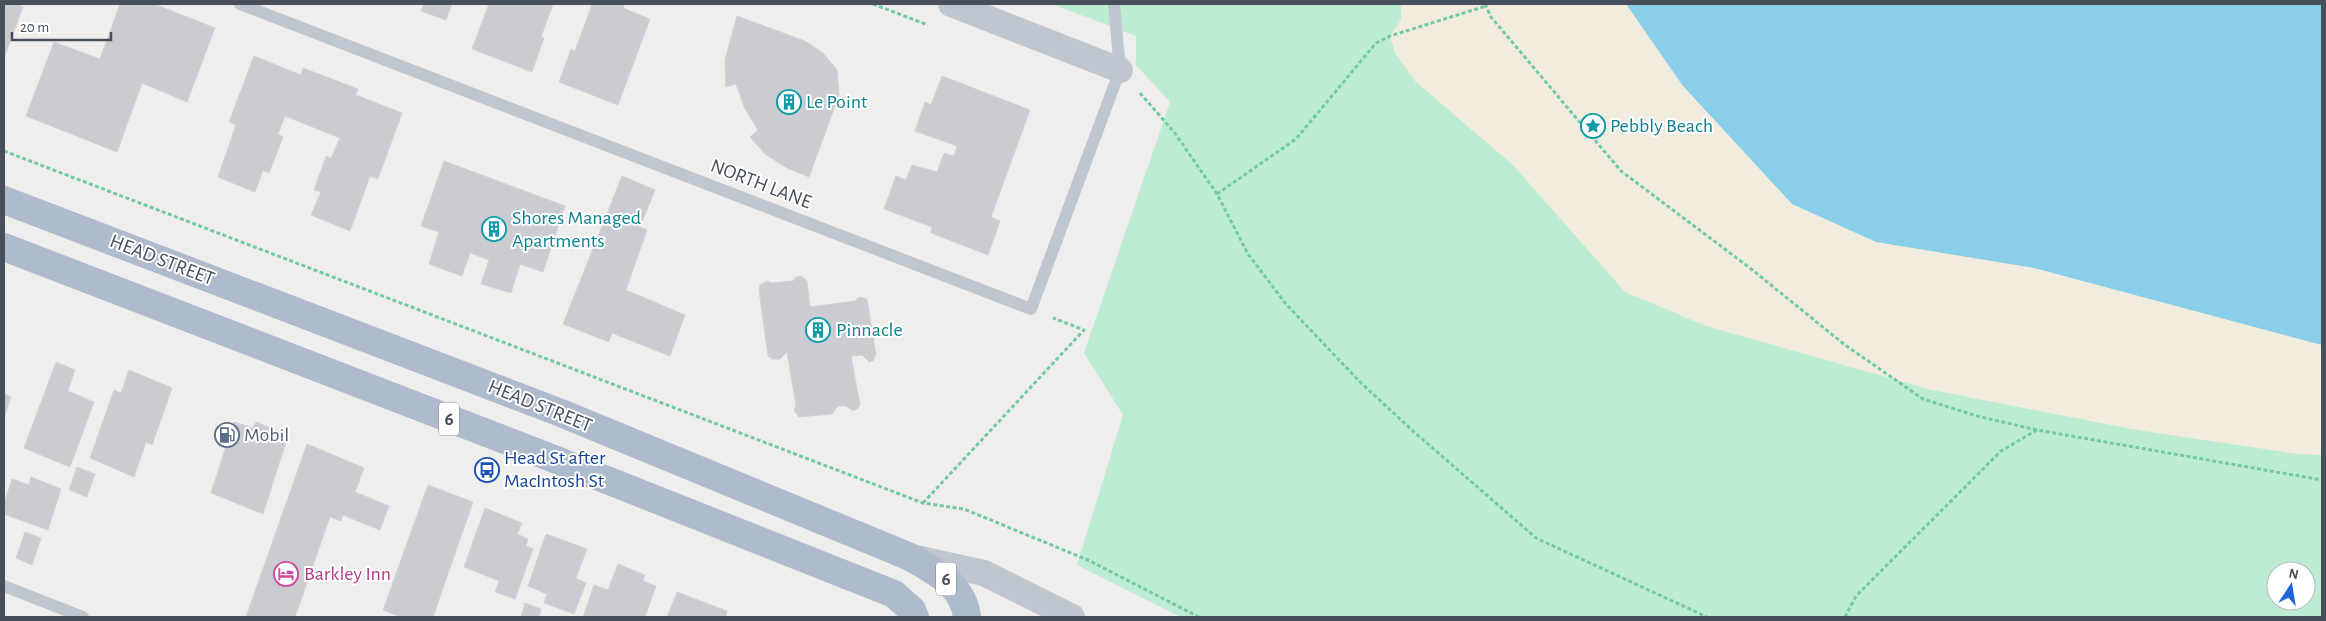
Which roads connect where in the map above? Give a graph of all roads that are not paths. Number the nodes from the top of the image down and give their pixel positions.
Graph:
1 (240, 4) edge
2 (951, 4) edge
3 (1114, 4) edge
4 (1120, 70) junction
5 (4, 200) edge
6 (4, 247) edge
7 (908, 556) junction
8 (4, 586) edge
9 (83, 617) edge
10 (915, 617) edge
11 (967, 617) edge
12 (1072, 617) edge

1 - 4 lane, NORTH LANE
2 - 4 street
3 - 4 lane
5 - 7 main road, HEAD STREET / 6
6 - 10 main road, 6
7 - 11 main road, 6
7 - 12 street, HEAD STREET
8 - 9 lane

